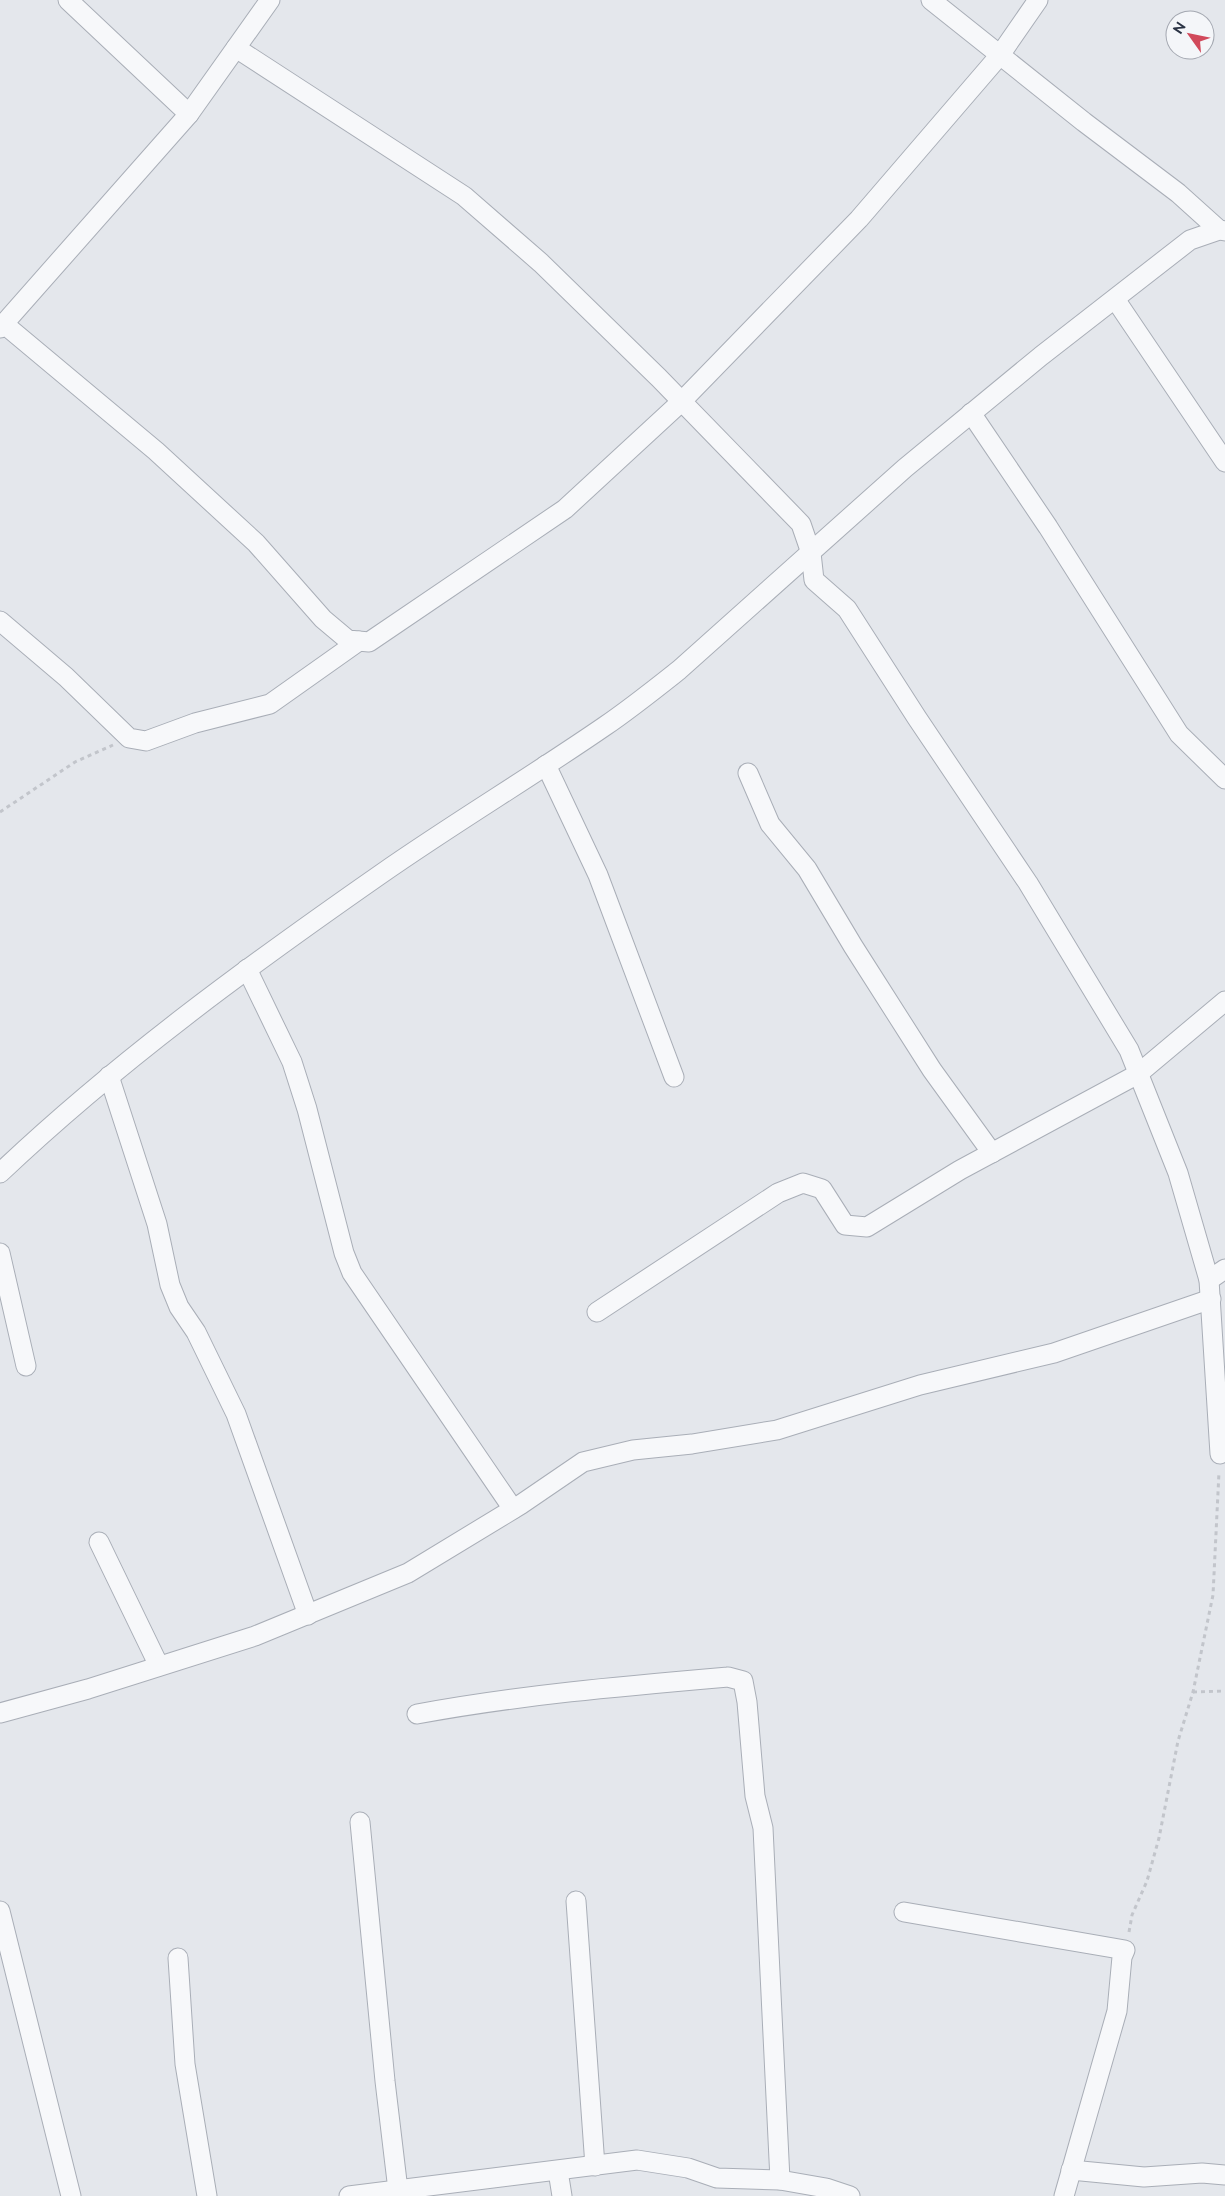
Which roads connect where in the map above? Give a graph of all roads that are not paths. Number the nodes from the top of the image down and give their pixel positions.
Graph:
1 (68, 0) edge
2 (270, 0) edge
3 (931, 0) edge
4 (1038, 0) edge
5 (236, 48) junction
6 (1000, 55) junction
7 (190, 114) junction
8 (1222, 230) edge
9 (1114, 299) junction
10 (2, 326) edge
11 (682, 402) junction
12 (971, 413) junction
13 (1225, 462) edge
14 (811, 553) junction
15 (0, 622) edge
16 (359, 641) junction
17 (546, 765) junction
18 (748, 773) dead end
19 (1225, 779) edge
20 (247, 970) junction
21 (1225, 1001) edge
22 (1138, 1074) junction
23 (109, 1076) junction
24 (674, 1077) dead end
25 (992, 1153) junction
26 (0, 1173) edge
27 (0, 1253) edge
28 (1225, 1268) edge
29 (1209, 1280) junction
30 (1211, 1299) junction
31 (597, 1312) dead end
32 (26, 1366) dead end
33 (1220, 1454) road end
34 (514, 1509) junction
35 (100, 1542) dead end
36 (308, 1615) junction
37 (159, 1666) junction
38 (0, 1713) edge
39 (417, 1714) dead end
40 (360, 1822) dead end
41 (576, 1901) dead end
42 (0, 1911) edge
43 (904, 1912) dead end
44 (178, 1958) dead end
45 (595, 2166) junction
46 (1071, 2170) junction
47 (558, 2171) junction
48 (1225, 2175) edge
49 (774, 2186) edge
50 (398, 2190) junction
51 (359, 2195) edge
52 (71, 2196) edge
53 (207, 2196) edge
54 (562, 2196) edge
55 (850, 2196) edge
56 (1064, 2196) edge

1 - 7 street
2 - 5 street
3 - 6 street
4 - 6 street
5 - 7 street
5 - 11 street
6 - 8 street
6 - 11 street
7 - 10 street
8 - 9 street
9 - 12 street
9 - 13 street
10 - 16 street
11 - 14 street
11 - 16 street
12 - 14 street
12 - 19 street
14 - 17 street
14 - 22 street
15 - 16 street
17 - 20 street
17 - 24 street
18 - 25 street
20 - 23 street
20 - 34 street
21 - 22 street
22 - 25 street
22 - 29 street
23 - 26 street
23 - 36 street
25 - 31 street
27 - 32 street
28 - 29 street
29 - 30 street
30 - 33 street
30 - 34 street
34 - 36 street
35 - 37 street
36 - 37 street
37 - 38 street
39 - 49 street
40 - 50 street
41 - 45 street
42 - 52 street
43 - 46 street
44 - 53 street
45 - 47 street
45 - 49 street
46 - 48 street
46 - 56 street
47 - 50 street
47 - 54 street
49 - 55 street
50 - 51 street

